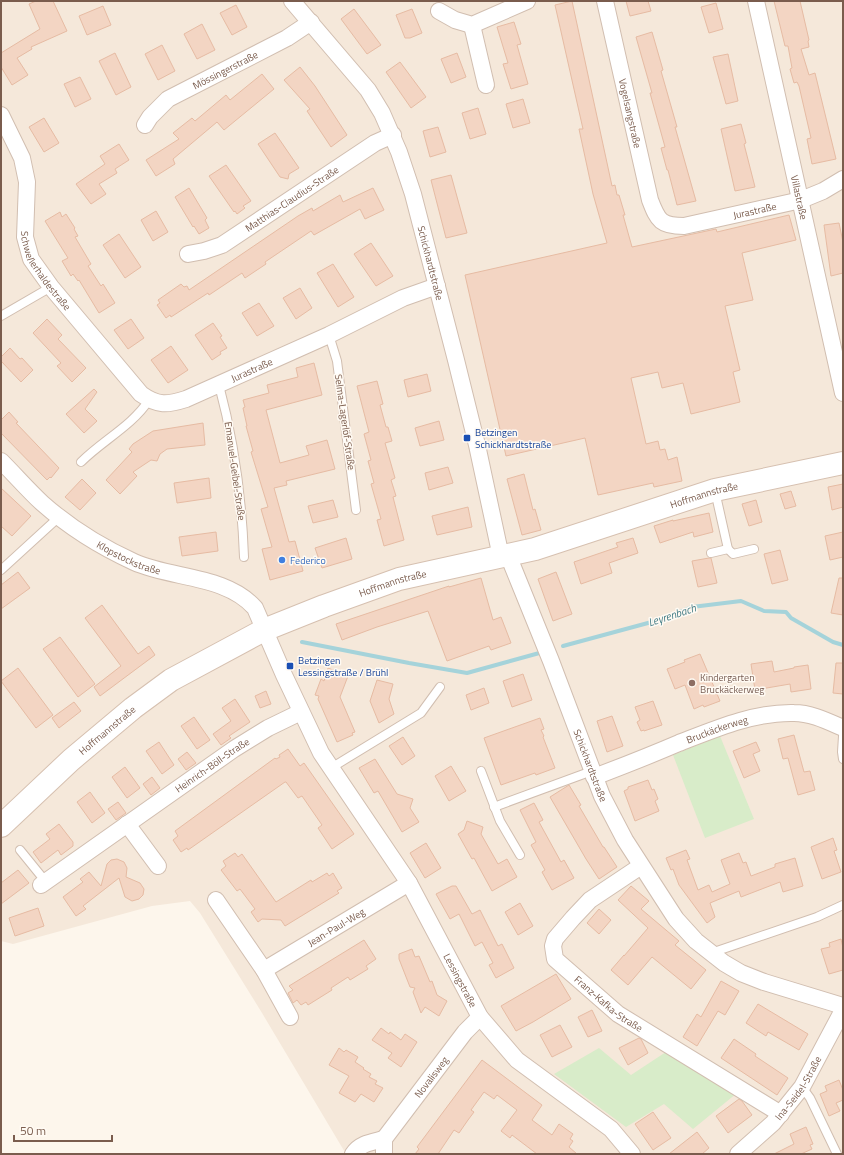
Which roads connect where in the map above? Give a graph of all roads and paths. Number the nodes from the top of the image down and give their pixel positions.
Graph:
1 (292, 1) edge
2 (527, 1) edge
3 (605, 1) edge
4 (756, 1) edge
5 (439, 11) dead end
6 (307, 13) edge
7 (472, 25) junction
8 (486, 85) dead end
9 (1, 115) edge
10 (145, 125) dead end
11 (393, 135) junction
12 (843, 179) edge
13 (801, 200) junction
14 (663, 223) joint
15 (188, 254) dead end
16 (437, 286) junction
17 (51, 287) junction
18 (1, 316) edge
19 (329, 335) junction
20 (219, 385) junction
21 (842, 388) edge
22 (149, 400) junction
23 (1, 461) edge
24 (81, 462) dead end
25 (843, 463) edge
26 (715, 490) junction
27 (356, 510) dead end
28 (59, 517) junction
29 (728, 549) junction
30 (754, 550) dead end
31 (711, 553) dead end
32 (505, 556) junction
33 (244, 557) dead end
34 (1, 570) edge
35 (264, 630) junction
36 (440, 686) dead end
37 (301, 712) junction
38 (843, 728) edge
39 (843, 736) edge
40 (843, 759) edge
41 (331, 768) junction
42 (481, 771) dead end
43 (593, 774) junction
44 (494, 807) junction
45 (127, 824) junction
46 (1, 826) edge
47 (20, 850) dead end
48 (520, 855) dead end
49 (158, 866) dead end
50 (641, 866) junction
51 (409, 883) junction
52 (43, 884) joint
53 (216, 900) dead end
54 (843, 905) edge
55 (710, 953) junction
56 (264, 970) junction
57 (843, 1006) edge
58 (843, 1010) edge
59 (290, 1017) dead end
60 (480, 1017) junction
61 (802, 1087) junction
62 (780, 1114) junction
63 (384, 1147) edge
64 (353, 1154) edge
65 (632, 1154) edge
66 (738, 1154) edge
67 (837, 1154) edge

1 - 6 street, Schickhardtstraße
2 - 7 street
3 - 14 street, Vogelsangstraße
4 - 13 street, Villastraße
5 - 7 street
6 - 10 street, Mössingerstraße
6 - 11 street, Schickhardtstraße
7 - 8 street
9 - 17 street, Schwellerhaldestraße
11 - 15 street, Matthias-Claudius-Straße
11 - 16 street, Schickhardtstraße
12 - 13 street, Jurastraße
13 - 14 street, Jurastraße
13 - 21 street, Villastraße
16 - 19 street, Jurastraße
16 - 32 street, Schickhardtstraße
17 - 18 lane
17 - 22 street, Schwellerhaldestraße
19 - 20 street, Jurastraße
19 - 27 lane, Selma-Lagerlöf-Straße
20 - 22 street, Jurastraße
20 - 33 lane, Emanuel-Geibel-Straße
22 - 24 lane
23 - 28 street, Klopstockstraße
25 - 26 street, Hoffmannstraße
26 - 29 lane
26 - 32 street, Hoffmannstraße
28 - 34 lane
28 - 35 street, Klopstockstraße
29 - 30 lane
29 - 31 lane
32 - 35 street, Hoffmannstraße
32 - 43 street, Schickhardtstraße
35 - 37 street, Lessingstraße
35 - 46 street, Hoffmannstraße
36 - 41 lane
37 - 41 street, Lessingstraße
37 - 45 street, Heinrich-Böll-Straße
38 - 43 street, Bruckäckerweg
39 - 40 lane
41 - 51 street, Lessingstraße
42 - 44 lane
43 - 44 lane
43 - 50 street, Schickhardtstraße
44 - 48 lane
45 - 49 street
45 - 52 street, Heinrich-Böll-Straße
47 - 52 lane
50 - 55 street, Schickhardtstraße
50 - 62 street, Franz-Kafka-Straße
51 - 56 street, Jean-Paul-Weg
51 - 60 street, Lessingstraße
53 - 56 street
54 - 55 lane
55 - 57 street, Schickhardtstraße
56 - 59 street
58 - 61 street, Ina-Seidel-Straße
60 - 63 street, Novalisweg
60 - 65 street, Lessingstraße
61 - 62 street, Ina-Seidel-Straße
61 - 67 lane
62 - 66 street, Ina-Seidel-Straße
63 - 64 street, Novalisweg

